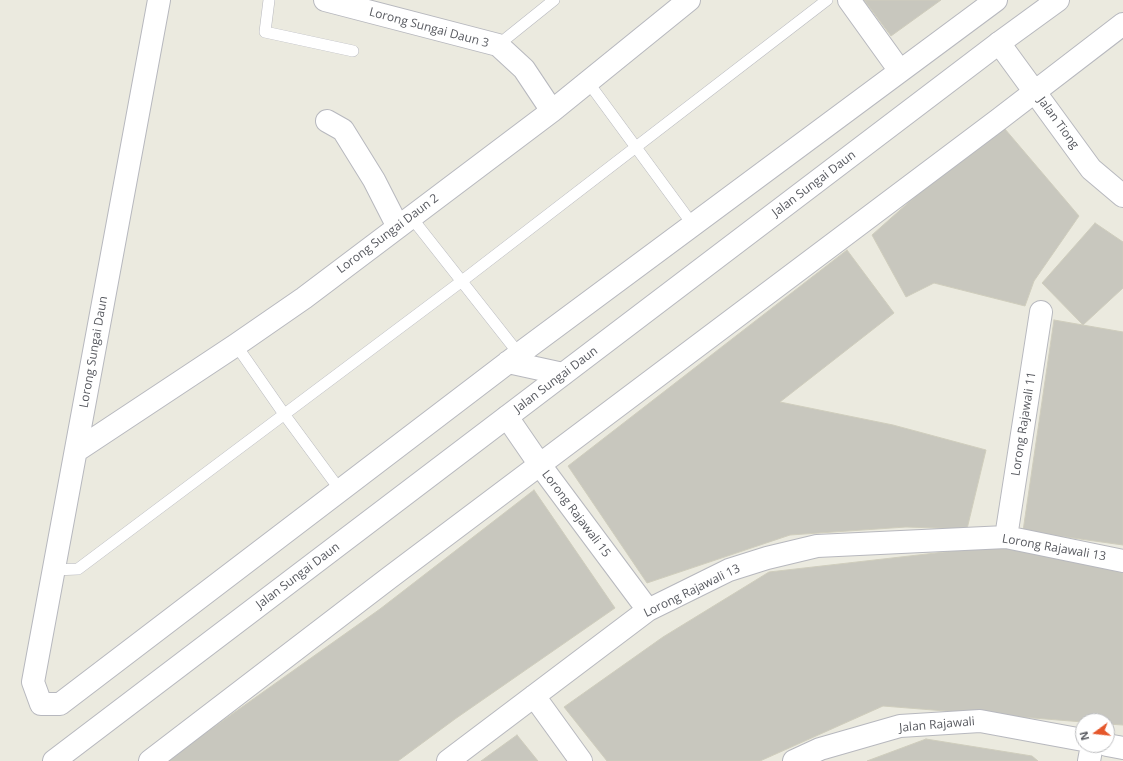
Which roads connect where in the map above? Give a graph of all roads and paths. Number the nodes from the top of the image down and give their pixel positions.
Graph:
1 (159, 0) edge
2 (269, 0) edge
3 (325, 0) edge
4 (554, 0) edge
5 (689, 0) edge
6 (827, 0) edge
7 (849, 0) edge
8 (996, 0) edge
9 (1058, 0) edge
10 (1123, 24) edge
11 (999, 43) junction
12 (498, 45) junction
13 (353, 51) dead end
14 (900, 71) junction
15 (588, 82) junction
16 (1035, 92) junction
17 (552, 111) junction
18 (327, 121) dead end
19 (636, 147) junction
20 (1123, 196) edge
21 (405, 222) junction
22 (693, 225) junction
23 (462, 281) junction
24 (1041, 312) dead end
25 (236, 345) junction
26 (513, 358) junction
27 (563, 374) junction
28 (284, 414) junction
29 (507, 417) junction
30 (76, 452) junction
31 (540, 465) junction
32 (340, 490) junction
33 (1006, 537) junction
34 (1123, 560) edge
35 (54, 570) junction
36 (648, 610) junction
37 (534, 696) junction
38 (1075, 739) edge
39 (54, 761) edge
40 (150, 761) edge
41 (448, 761) edge
42 (581, 761) edge
43 (794, 761) edge

1 - 30 street, Lorong Sungai Daun
2 - 13 lane
3 - 12 street, Lorong Sungai Daun 3
4 - 12 lane
5 - 15 street, Lorong Sungai Daun 2
6 - 19 lane
7 - 14 street
8 - 14 street
9 - 11 street, Jalan Sungai Daun
10 - 16 street
11 - 16 street, Jalan Tiong
11 - 27 street, Jalan Sungai Daun
12 - 17 street, Lorong Sungai Daun 3
14 - 22 street
15 - 17 street, Lorong Sungai Daun 2
15 - 19 lane
16 - 20 street, Jalan Tiong
16 - 31 street
17 - 21 street, Lorong Sungai Daun 2
18 - 21 street
19 - 22 lane
19 - 23 lane
21 - 23 lane
21 - 25 street, Lorong Sungai Daun 2
22 - 26 street
23 - 26 lane
23 - 28 lane
24 - 33 street, Lorong Rajawali 11
25 - 28 lane
25 - 30 street, Lorong Sungai Daun 2
26 - 27 street
26 - 32 street
27 - 29 street, Jalan Sungai Daun
28 - 32 lane
28 - 35 lane
29 - 31 street, Lorong Rajawali 15
29 - 39 street, Jalan Sungai Daun
30 - 35 street, Lorong Sungai Daun
31 - 36 street, Lorong Rajawali 15
31 - 40 street
32 - 35 street, Lorong Sungai Daun
33 - 34 street, Lorong Rajawali 13
33 - 36 street, Lorong Rajawali 13
36 - 37 street, Lorong Rajawali 13
37 - 41 street, Lorong Rajawali 13
37 - 42 street
38 - 43 street, Jalan Rajawali

